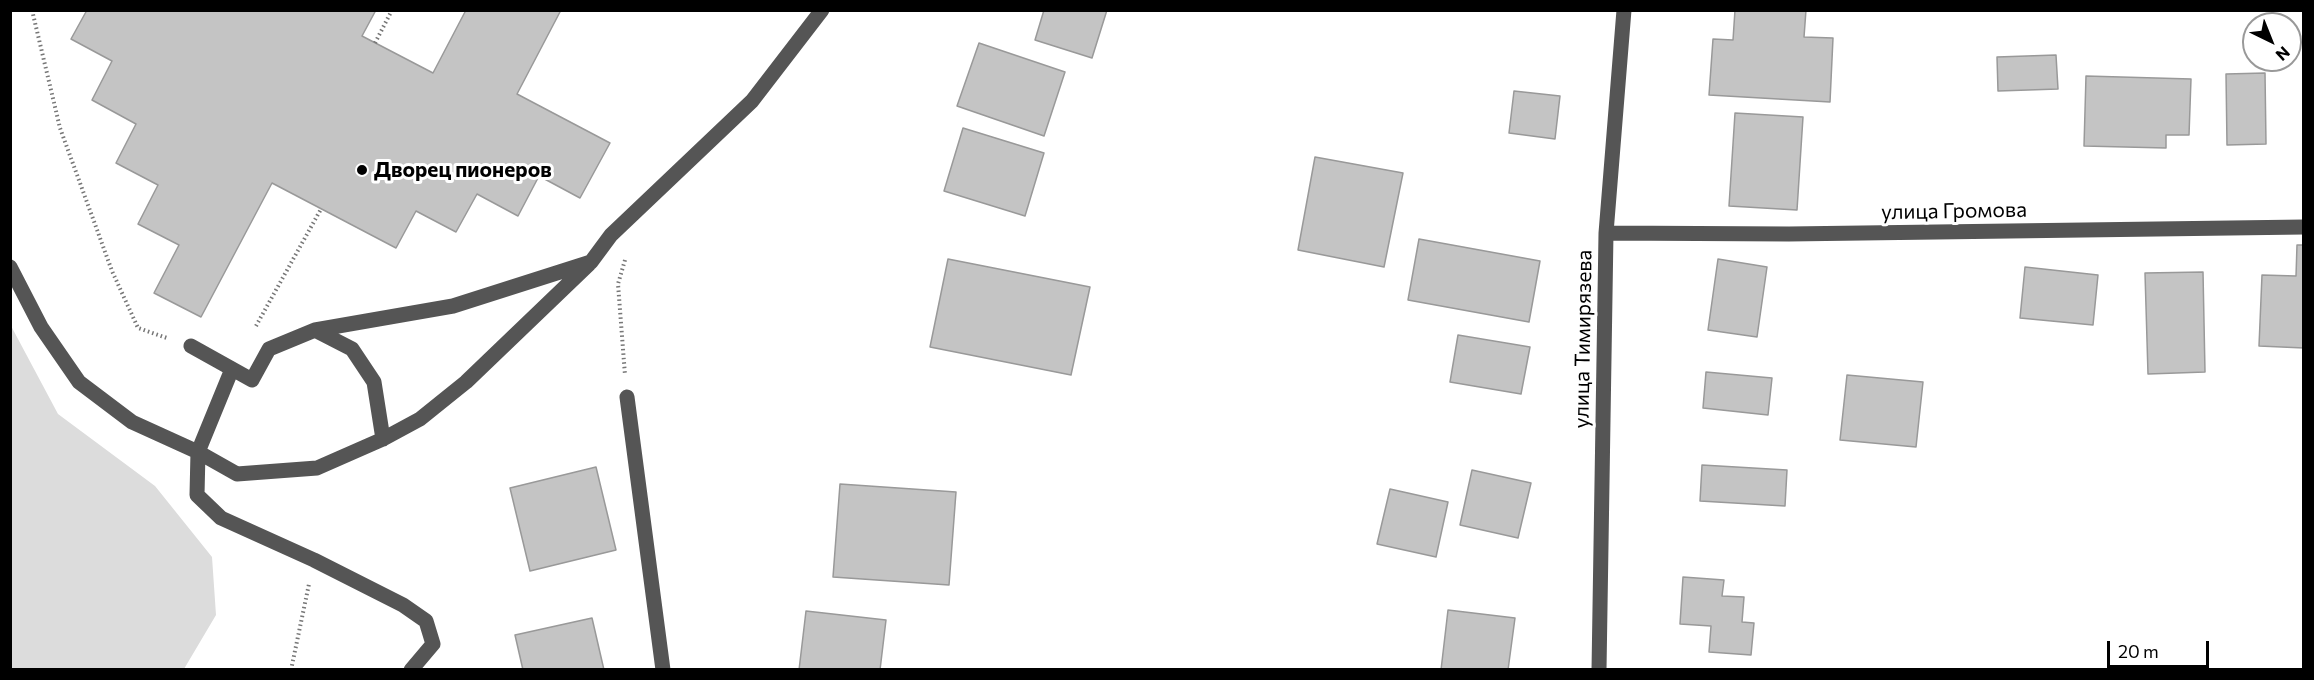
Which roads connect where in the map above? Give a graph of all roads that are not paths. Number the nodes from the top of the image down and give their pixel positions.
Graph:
1 (1624, 10) edge
2 (816, 12) edge
3 (2304, 227) edge
4 (1606, 233) junction
5 (591, 262) junction
6 (10, 267) edge
7 (315, 330) junction
8 (191, 346) road end
9 (232, 369) junction
10 (627, 398) road end
11 (383, 439) junction
12 (198, 452) junction
13 (411, 669) edge
14 (663, 669) edge
15 (1599, 669) edge

1 - 4 street, улица Тимирязева
2 - 5 street
3 - 4 street, улица Громова
4 - 15 street, улица Тимирязева
5 - 7 street
5 - 11 street
6 - 12 street
7 - 9 street
7 - 11 street
8 - 9 street
9 - 12 street
10 - 14 street
11 - 12 street
12 - 13 street

